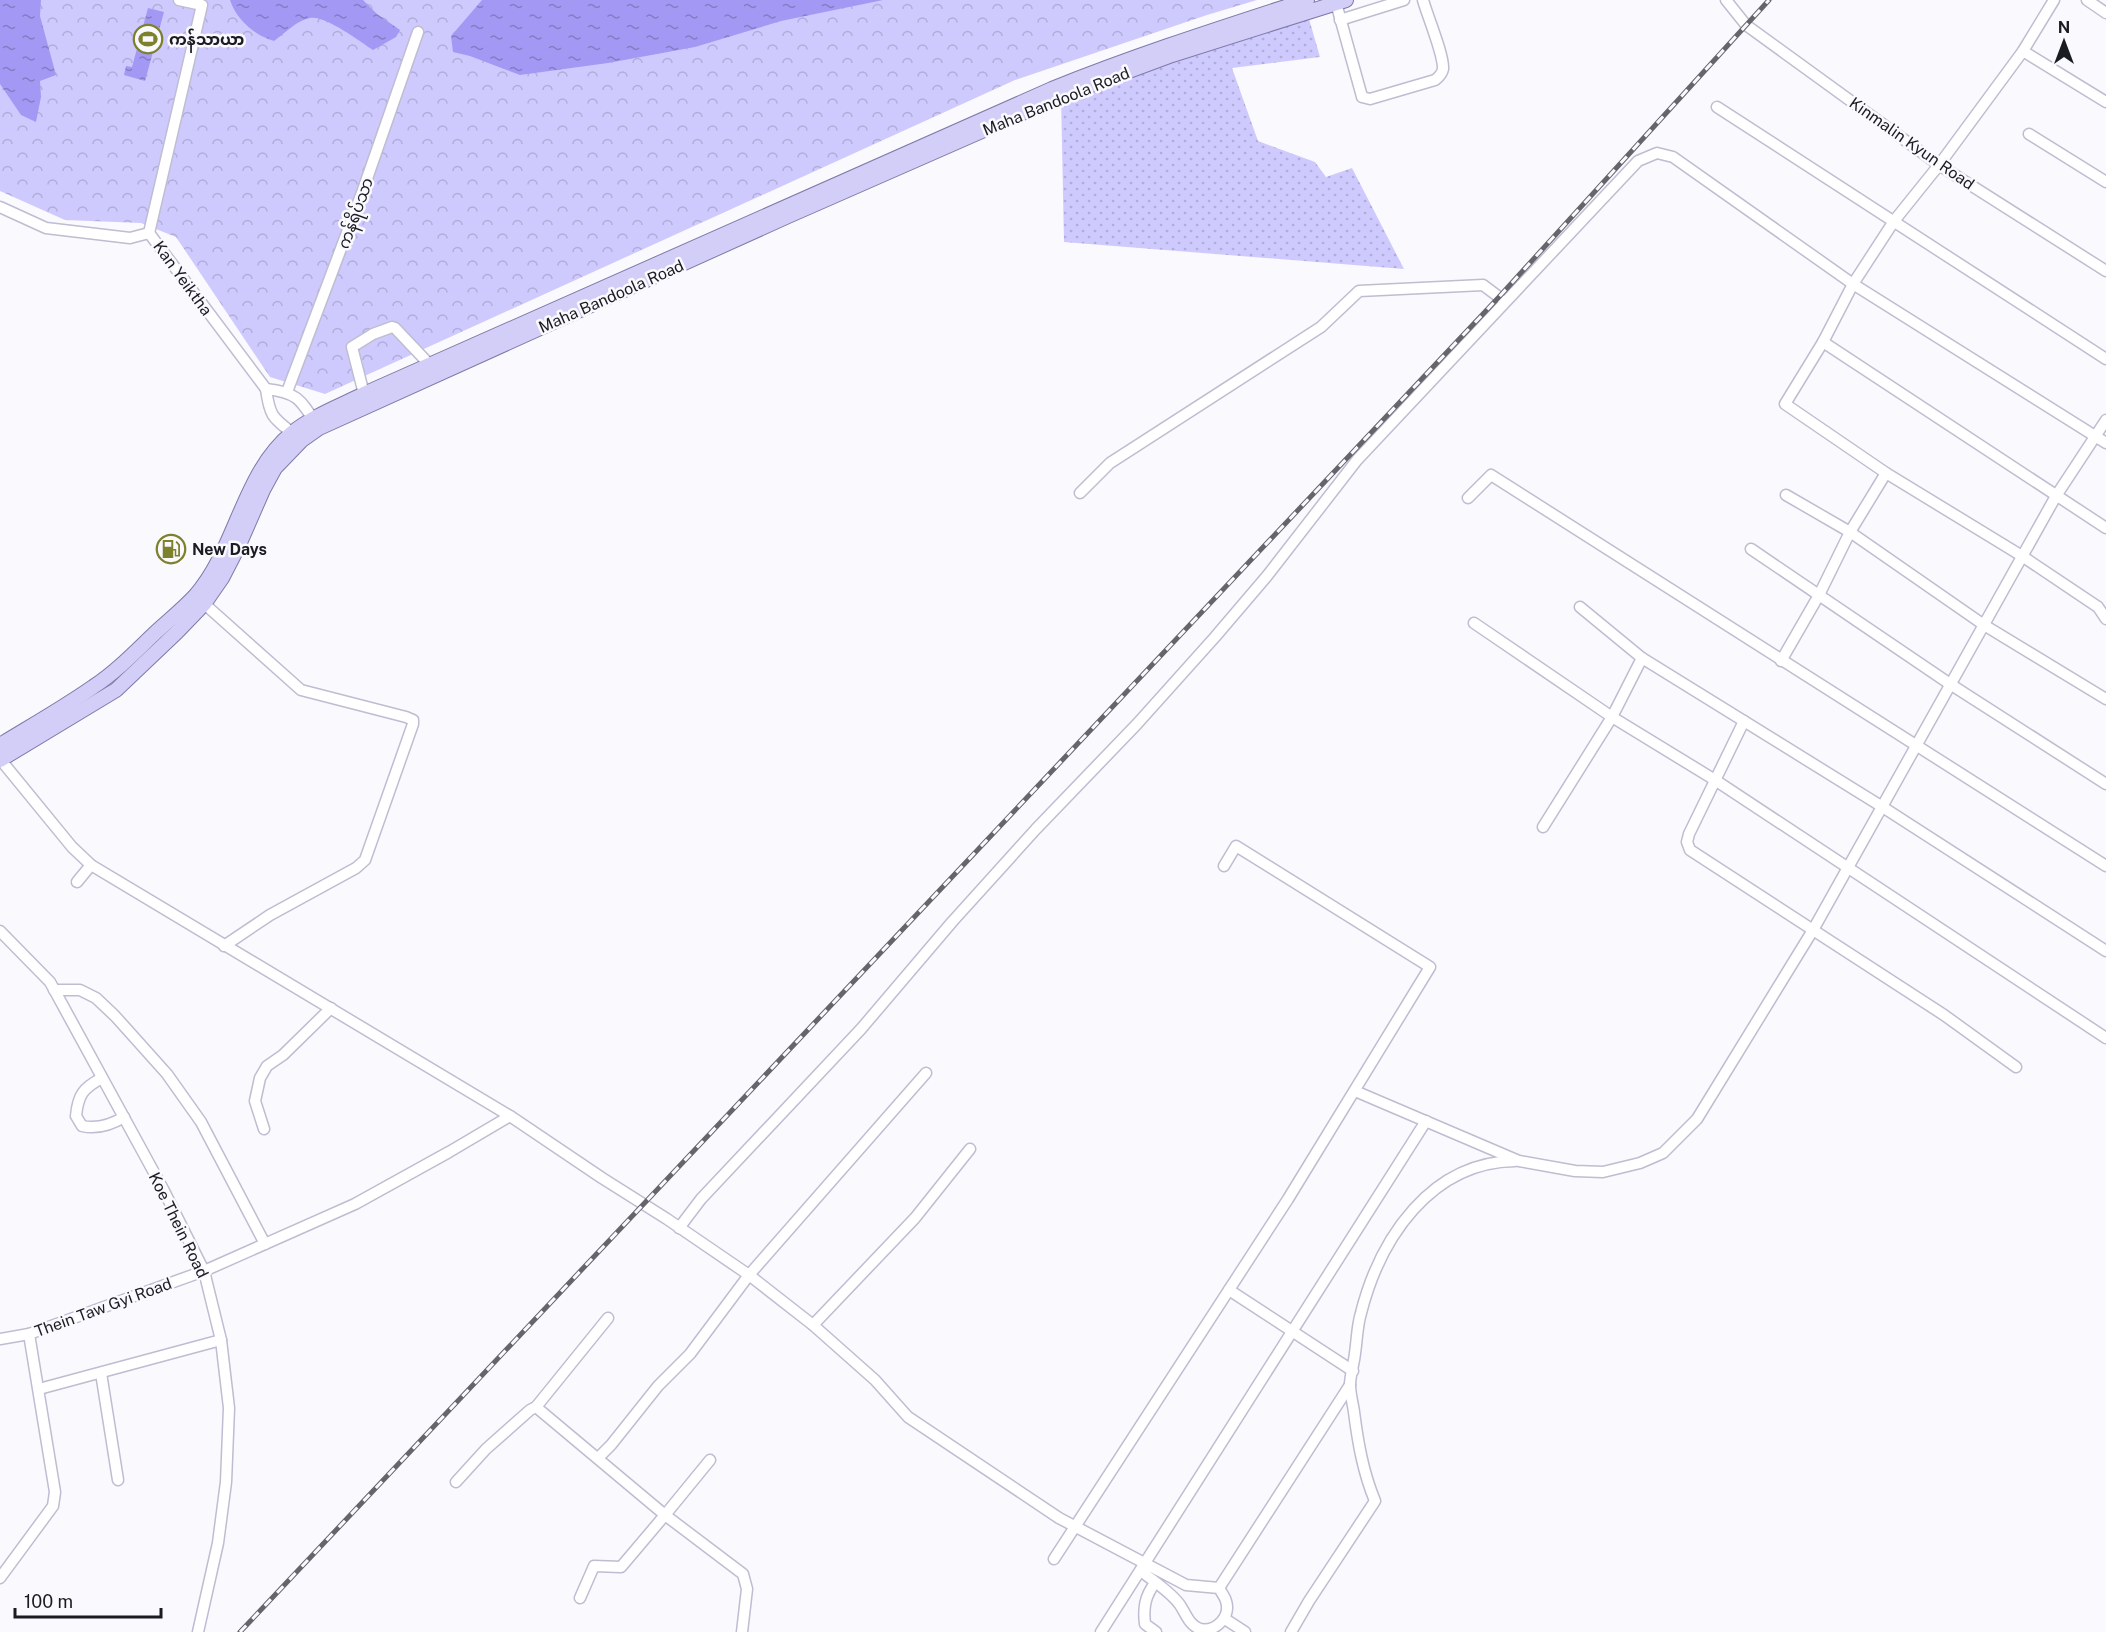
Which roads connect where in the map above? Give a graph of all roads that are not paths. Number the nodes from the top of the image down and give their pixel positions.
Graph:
1 (179, 0) edge
2 (1307, 0) edge
3 (1404, 0) edge
4 (1423, 0) edge
5 (2054, 0) edge
6 (2087, 0) edge
7 (1341, 2) edge
8 (1726, 2) edge
9 (2106, 13) edge
10 (1340, 20) junction
11 (418, 32) dead end
12 (2024, 51) junction
13 (2106, 102) edge
14 (1717, 107) dead end
15 (2029, 134) dead end
16 (1939, 165) junction
17 (2106, 182) edge
18 (1, 209) edge
19 (1894, 221) junction
20 (149, 233) junction
21 (2106, 272) edge
22 (1853, 284) junction
23 (1499, 297) dead end
24 (1823, 342) junction
25 (2106, 358) edge
26 (430, 365) junction
27 (266, 389) junction
28 (287, 392) junction
29 (364, 394) junction
30 (2106, 420) edge
31 (316, 424) junction
32 (297, 436) junction
33 (2095, 436) junction
34 (2106, 443) edge
35 (1886, 474) junction
36 (1080, 493) dead end
37 (1786, 495) dead end
38 (2056, 496) junction
39 (1468, 498) dead end
40 (2106, 528) edge
41 (1850, 532) junction
42 (1751, 549) dead end
43 (2022, 556) junction
44 (1820, 595) junction
45 (200, 599) junction
46 (1580, 607) dead end
47 (2106, 619) edge
48 (1474, 623) dead end
49 (1984, 625) junction
50 (1642, 658) junction
51 (1782, 661) junction
52 (1950, 684) junction
53 (2106, 699) edge
54 (1612, 717) junction
55 (1744, 721) junction
56 (1916, 744) junction
57 (0, 745) edge
58 (0, 760) edge
59 (1715, 780) junction
60 (2106, 784) edge
61 (1881, 806) junction
62 (1543, 827) dead end
63 (91, 865) junction
64 (1224, 866) dead end
65 (2106, 866) edge
66 (1848, 867) junction
67 (77, 882) dead end
68 (1813, 930) junction
69 (0, 931) edge
70 (224, 946) junction
71 (2106, 951) edge
72 (54, 990) junction
73 (330, 1008) junction
74 (2106, 1038) edge
75 (2016, 1067) dead end
76 (926, 1072) dead end
77 (102, 1078) junction
78 (1355, 1091) junction
79 (510, 1116) junction
80 (124, 1117) junction
81 (1426, 1121) junction
82 (264, 1129) dead end
83 (970, 1149) dead end
84 (1519, 1161) junction
85 (679, 1228) junction
86 (265, 1244) junction
87 (204, 1271) junction
88 (748, 1275) junction
89 (1229, 1290) junction
90 (608, 1318) dead end
91 (813, 1325) junction
92 (1293, 1331) junction
93 (29, 1334) junction
94 (0, 1339) edge
95 (221, 1340) junction
96 (1353, 1371) junction
97 (100, 1373) junction
98 (1350, 1385) junction
99 (39, 1389) junction
100 (536, 1407) junction
101 (598, 1458) junction
102 (710, 1460) dead end
103 (118, 1480) dead end
104 (456, 1482) dead end
105 (665, 1515) junction
106 (1075, 1527) junction
107 (1054, 1559) dead end
108 (1143, 1567) junction
109 (0, 1578) edge
110 (1155, 1583) junction
111 (1219, 1588) junction
112 (580, 1598) dead end
113 (1225, 1619) junction
114 (1192, 1629) edge
115 (198, 1632) edge
116 (741, 1632) edge
117 (1101, 1632) edge
118 (1156, 1632) edge
119 (1245, 1632) edge
120 (1291, 1632) edge

1 - 20 street
2 - 26 main road, Maha Bandoola Road
3 - 10 street
4 - 10 street
5 - 12 street
6 - 9 street
7 - 10 street
7 - 31 main road, Maha Bandoola Road
8 - 16 street, Kinmalin Kyun Road
11 - 28 street, ကန်ရိပ်သာ
12 - 13 street
12 - 16 street
14 - 19 street
15 - 17 street
16 - 19 street
16 - 21 street, Kinmalin Kyun Road
18 - 20 street, Kan Yeiktha
19 - 22 street
19 - 25 street
20 - 27 street, Kan Yeiktha
22 - 24 street
22 - 33 street
22 - 85 street
23 - 36 street
24 - 35 street
24 - 38 street
26 - 29 main road, Maha Bandoola Road
26 - 29 street
27 - 28 street
27 - 32 street
28 - 31 street
29 - 31 main road, Maha Bandoola Road
30 - 33 street
31 - 32 main road, Maha Bandoola Road
32 - 45 main road, Maha Bandoola Road
33 - 34 street
33 - 38 street
35 - 41 street
35 - 43 street
37 - 41 street
38 - 40 street
38 - 43 street
39 - 51 street
41 - 44 street
41 - 49 street
42 - 44 street
43 - 47 street
43 - 49 street
44 - 51 street
44 - 52 street
45 - 57 main road, Maha Bandoola Road
45 - 58 main road, Maha Bandoola Road
45 - 70 street
46 - 50 street
48 - 54 street
49 - 52 street
49 - 53 street
50 - 54 street
50 - 55 street
51 - 56 street
52 - 56 street
52 - 60 street
54 - 59 street
54 - 62 street
55 - 59 street
55 - 61 street
56 - 61 street
56 - 65 street
58 - 63 street
59 - 66 street
59 - 68 street
61 - 66 street
61 - 71 street
63 - 67 street
63 - 70 street
64 - 78 street
66 - 68 street
66 - 74 street
68 - 75 street
68 - 84 street
69 - 72 street, Koe Thein Road
70 - 73 street
72 - 77 street, Koe Thein Road
72 - 86 street
73 - 79 street
73 - 82 street
76 - 88 street
77 - 80 street, Koe Thein Road
77 - 80 street
78 - 81 street
78 - 89 street
79 - 85 street
79 - 86 street, Thein Taw Gyi Road
80 - 87 street, Koe Thein Road
81 - 84 street
81 - 92 street
83 - 91 street
84 - 96 street
85 - 88 street
86 - 87 street, Thein Taw Gyi Road
87 - 93 street, Thein Taw Gyi Road
87 - 95 street, Koe Thein Road
88 - 91 street
88 - 101 street
89 - 92 street
89 - 106 street
90 - 100 street
91 - 106 street
92 - 96 street
92 - 108 street
93 - 94 street, Thein Taw Gyi Road
93 - 99 street
95 - 97 street
95 - 115 street, Koe Thein Road
96 - 98 street
97 - 99 street
97 - 103 street
98 - 111 street
98 - 120 street
99 - 109 street
100 - 101 street
100 - 104 street
101 - 105 street
102 - 105 street
105 - 112 street
105 - 116 street
106 - 107 street
106 - 108 street
108 - 110 street
108 - 111 street
108 - 117 street
110 - 114 street
110 - 118 street
111 - 113 street
113 - 114 street
113 - 119 street

